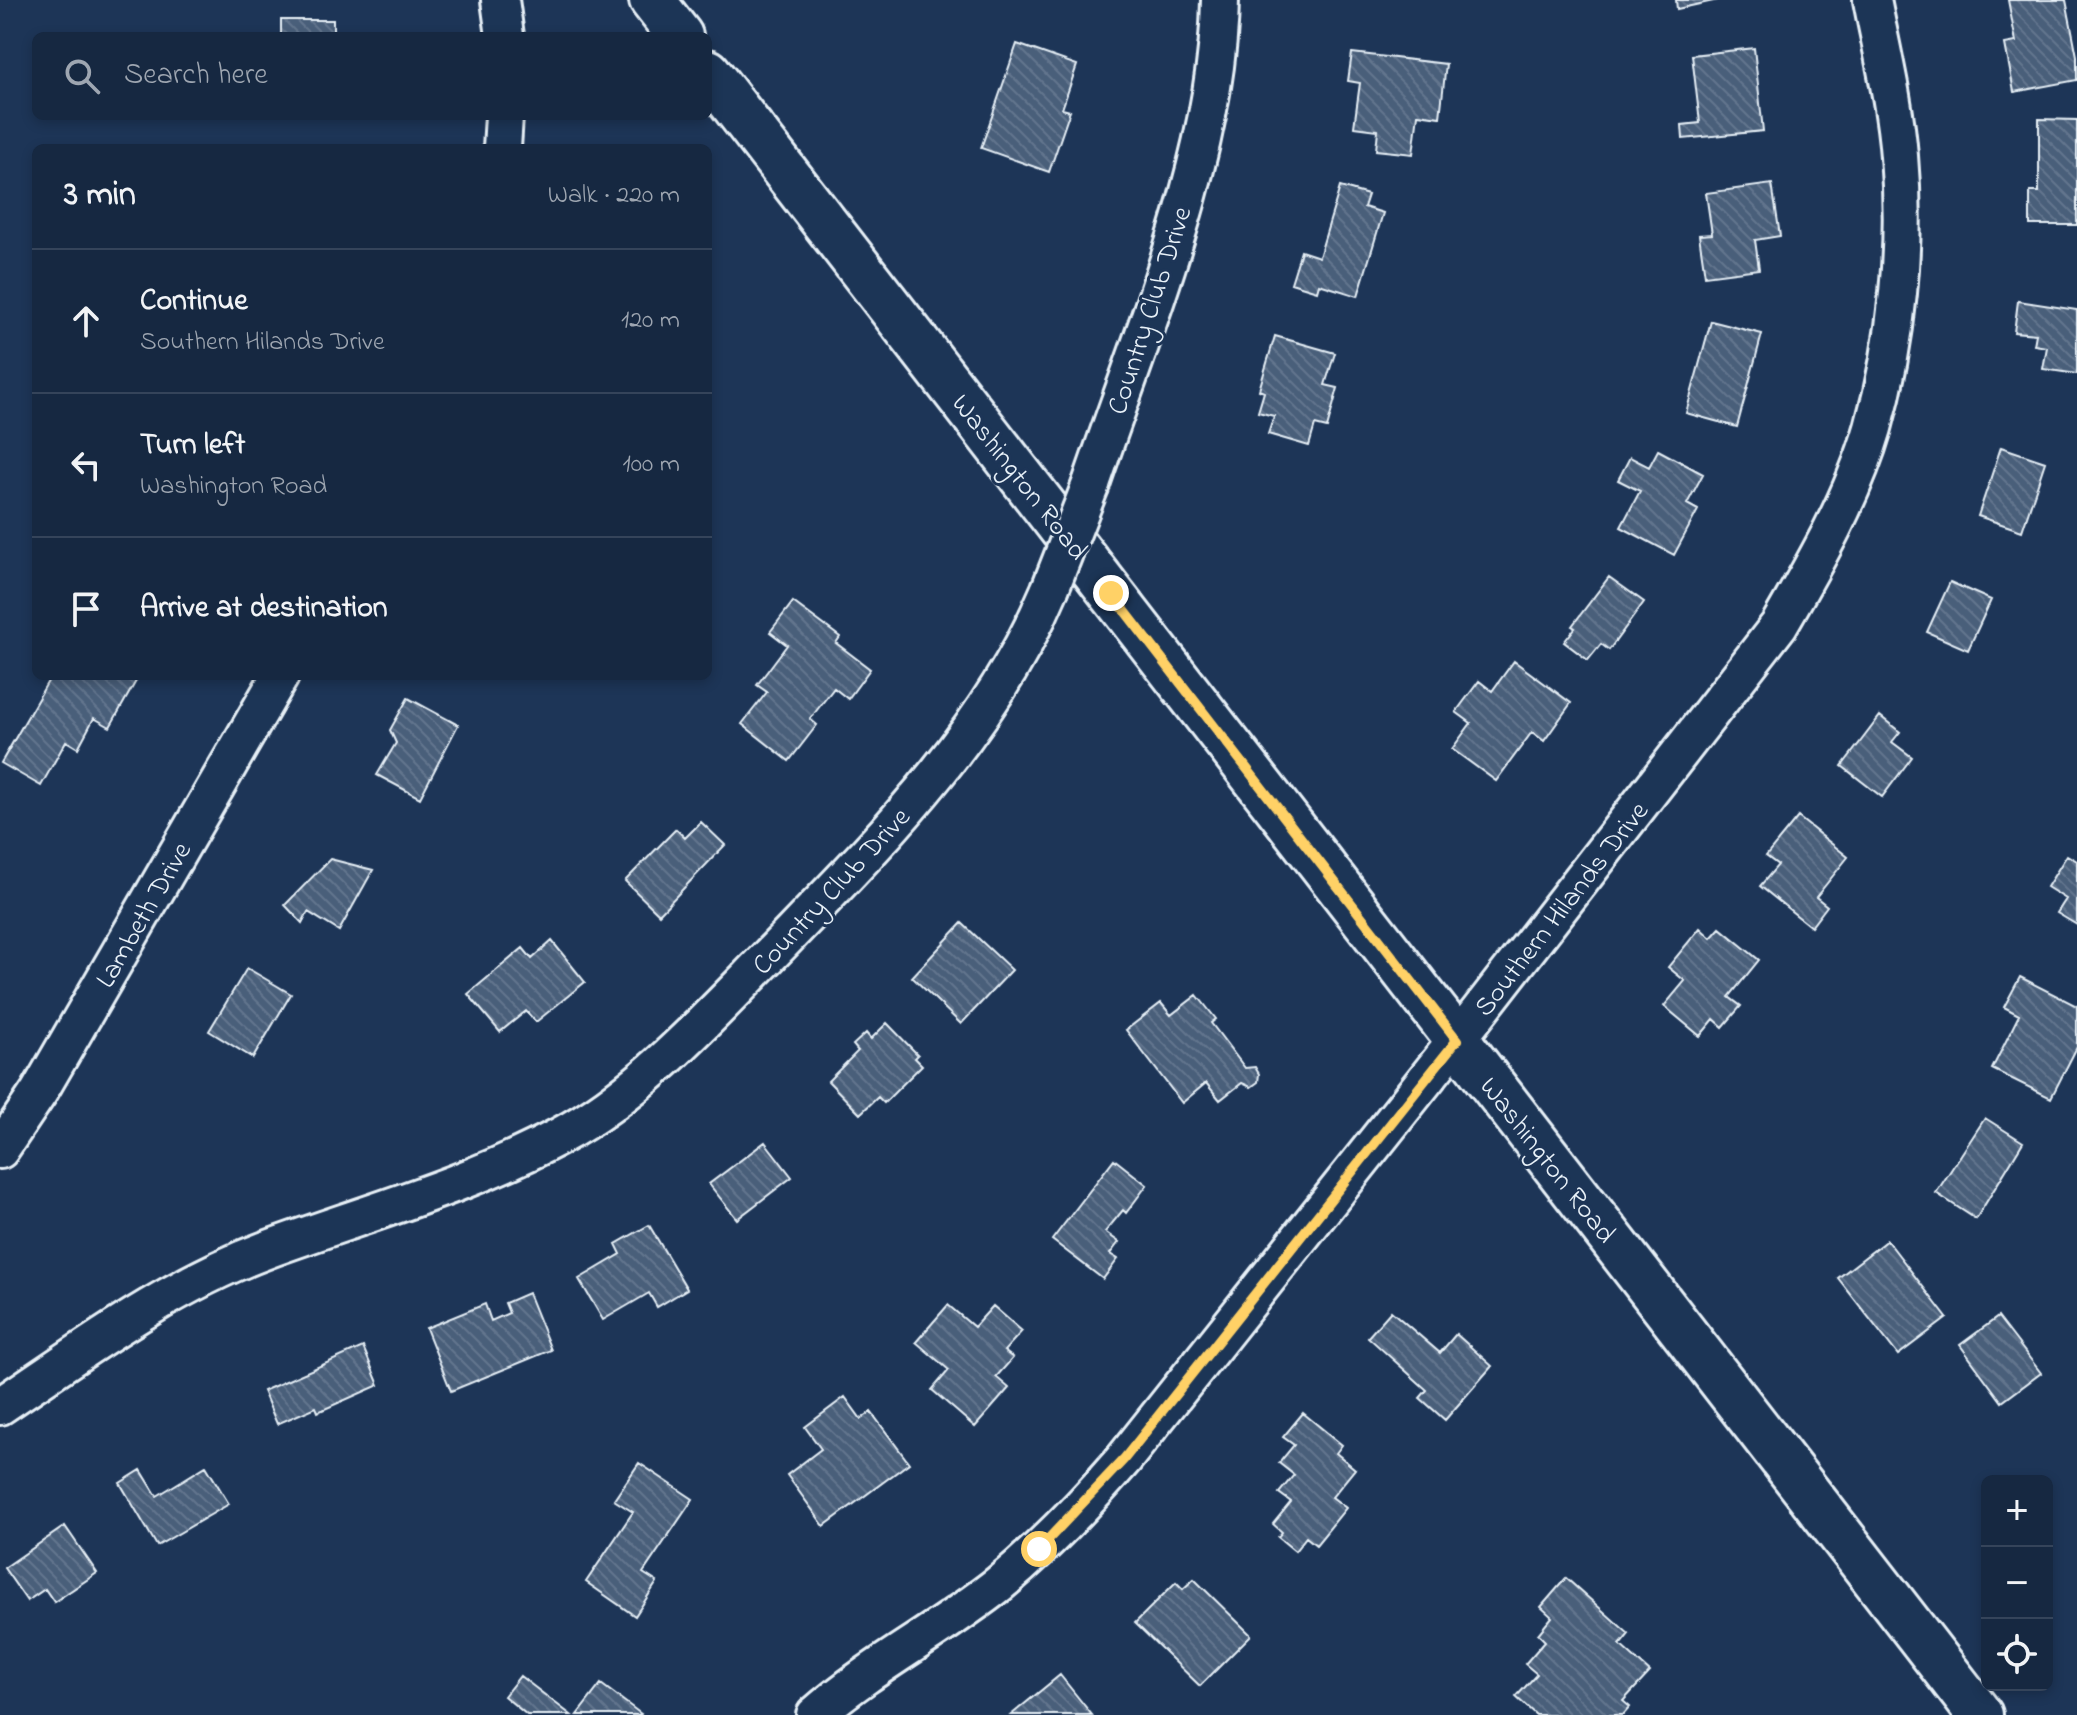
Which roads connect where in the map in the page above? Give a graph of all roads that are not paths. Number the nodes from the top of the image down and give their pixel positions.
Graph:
1 (500, 0) edge
2 (652, 0) edge
3 (1220, 0) edge
4 (1872, 0) edge
5 (504, 32) edge
6 (677, 32) edge
7 (712, 77) edge
8 (504, 120) edge
9 (502, 144) edge
10 (278, 680) edge
11 (1457, 1040) junction
12 (0, 1150) edge
13 (0, 1406) edge
14 (815, 1715) edge
15 (1980, 1715) edge

1 - 5 street
2 - 6 main road
3 - 13 street, Country Club Drive, bridge
4 - 11 street, Southern Hilands Drive
7 - 11 main road, Washington Road
8 - 9 street
10 - 12 street, Lambeth Drive
11 - 14 street, Southern Hilands Drive
11 - 15 main road, Washington Road

